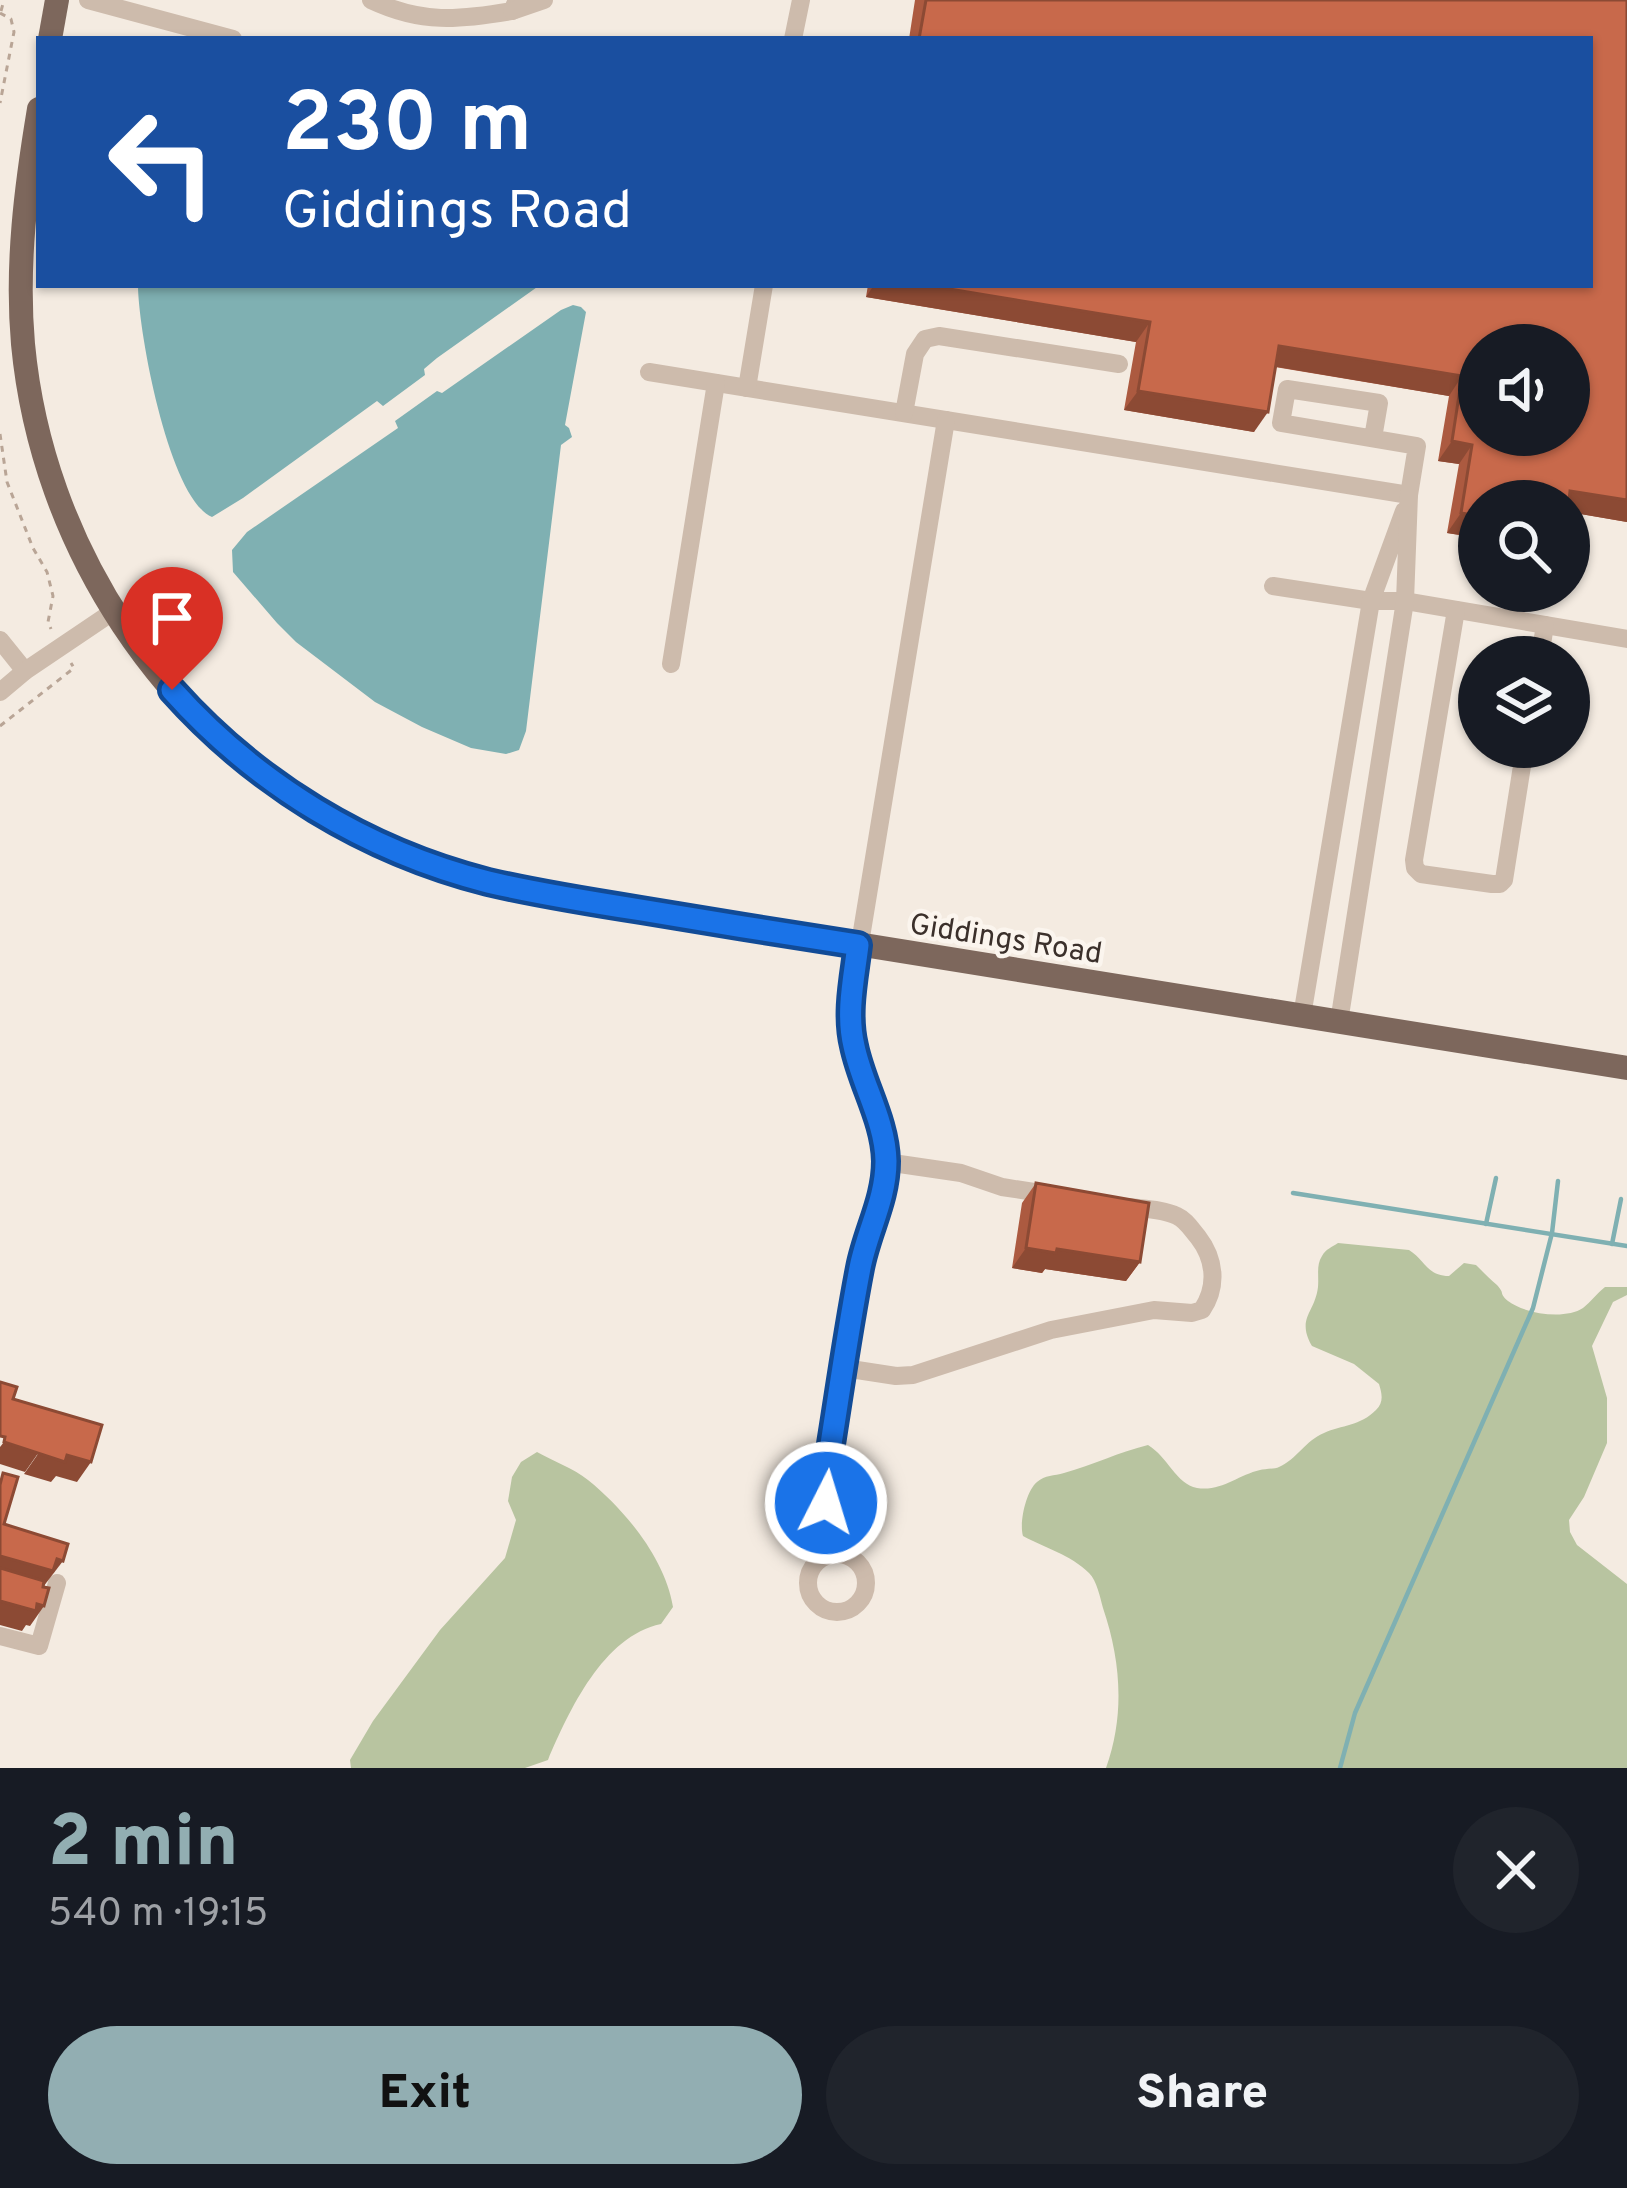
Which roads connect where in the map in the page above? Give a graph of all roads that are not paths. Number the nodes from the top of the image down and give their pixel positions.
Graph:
1 (57, 0) edge
2 (88, 0) edge
3 (371, 0) edge
4 (544, 0) edge
5 (801, 0) edge
6 (514, 5) edge
7 (51, 36) edge
8 (222, 36) edge
9 (795, 36) edge
10 (36, 129) edge
11 (764, 288) edge
12 (1118, 364) dead end
13 (649, 372) dead end
14 (716, 383) junction
15 (747, 388) junction
16 (904, 413) junction
17 (946, 420) junction
18 (1373, 438) junction
19 (1409, 495) junction
20 (1273, 586) dead end
21 (1371, 601) junction
22 (1405, 602) junction
23 (1456, 610) junction
24 (114, 611) junction
25 (1545, 625) junction
26 (1543, 636) edge
27 (1627, 639) edge
28 (0, 640) edge
29 (671, 664) dead end
30 (25, 671) junction
31 (0, 692) edge
32 (1522, 768) edge
33 (858, 945) junction
34 (1302, 1016) junction
35 (1339, 1022) junction
36 (1627, 1068) edge
37 (886, 1162) junction
38 (1064, 1197) edge
39 (1106, 1203) edge
40 (844, 1368) junction
41 (833, 1554) dead end
42 (57, 1583) edge
43 (0, 1636) edge

1 - 7 main road
2 - 8 street
3 - 6 street
4 - 6 street
5 - 9 street
10 - 24 main road, Giddings Road
11 - 15 street
12 - 16 street
13 - 14 street
14 - 15 street
14 - 29 street
15 - 16 street
16 - 17 street
17 - 19 street
17 - 33 street
18 - 18 street
18 - 19 street
19 - 21 street
19 - 22 street
20 - 21 street
21 - 22 street
21 - 34 street
22 - 23 street
22 - 35 street
23 - 25 street
23 - 32 street
24 - 30 street
24 - 33 main road, Giddings Road
25 - 26 street
25 - 27 street
28 - 30 street
30 - 31 street
33 - 34 main road, Giddings Road
33 - 37 street
34 - 35 main road, Giddings Road
35 - 36 main road, Giddings Road
37 - 38 street
37 - 40 street
39 - 40 street
40 - 41 street
42 - 43 street

